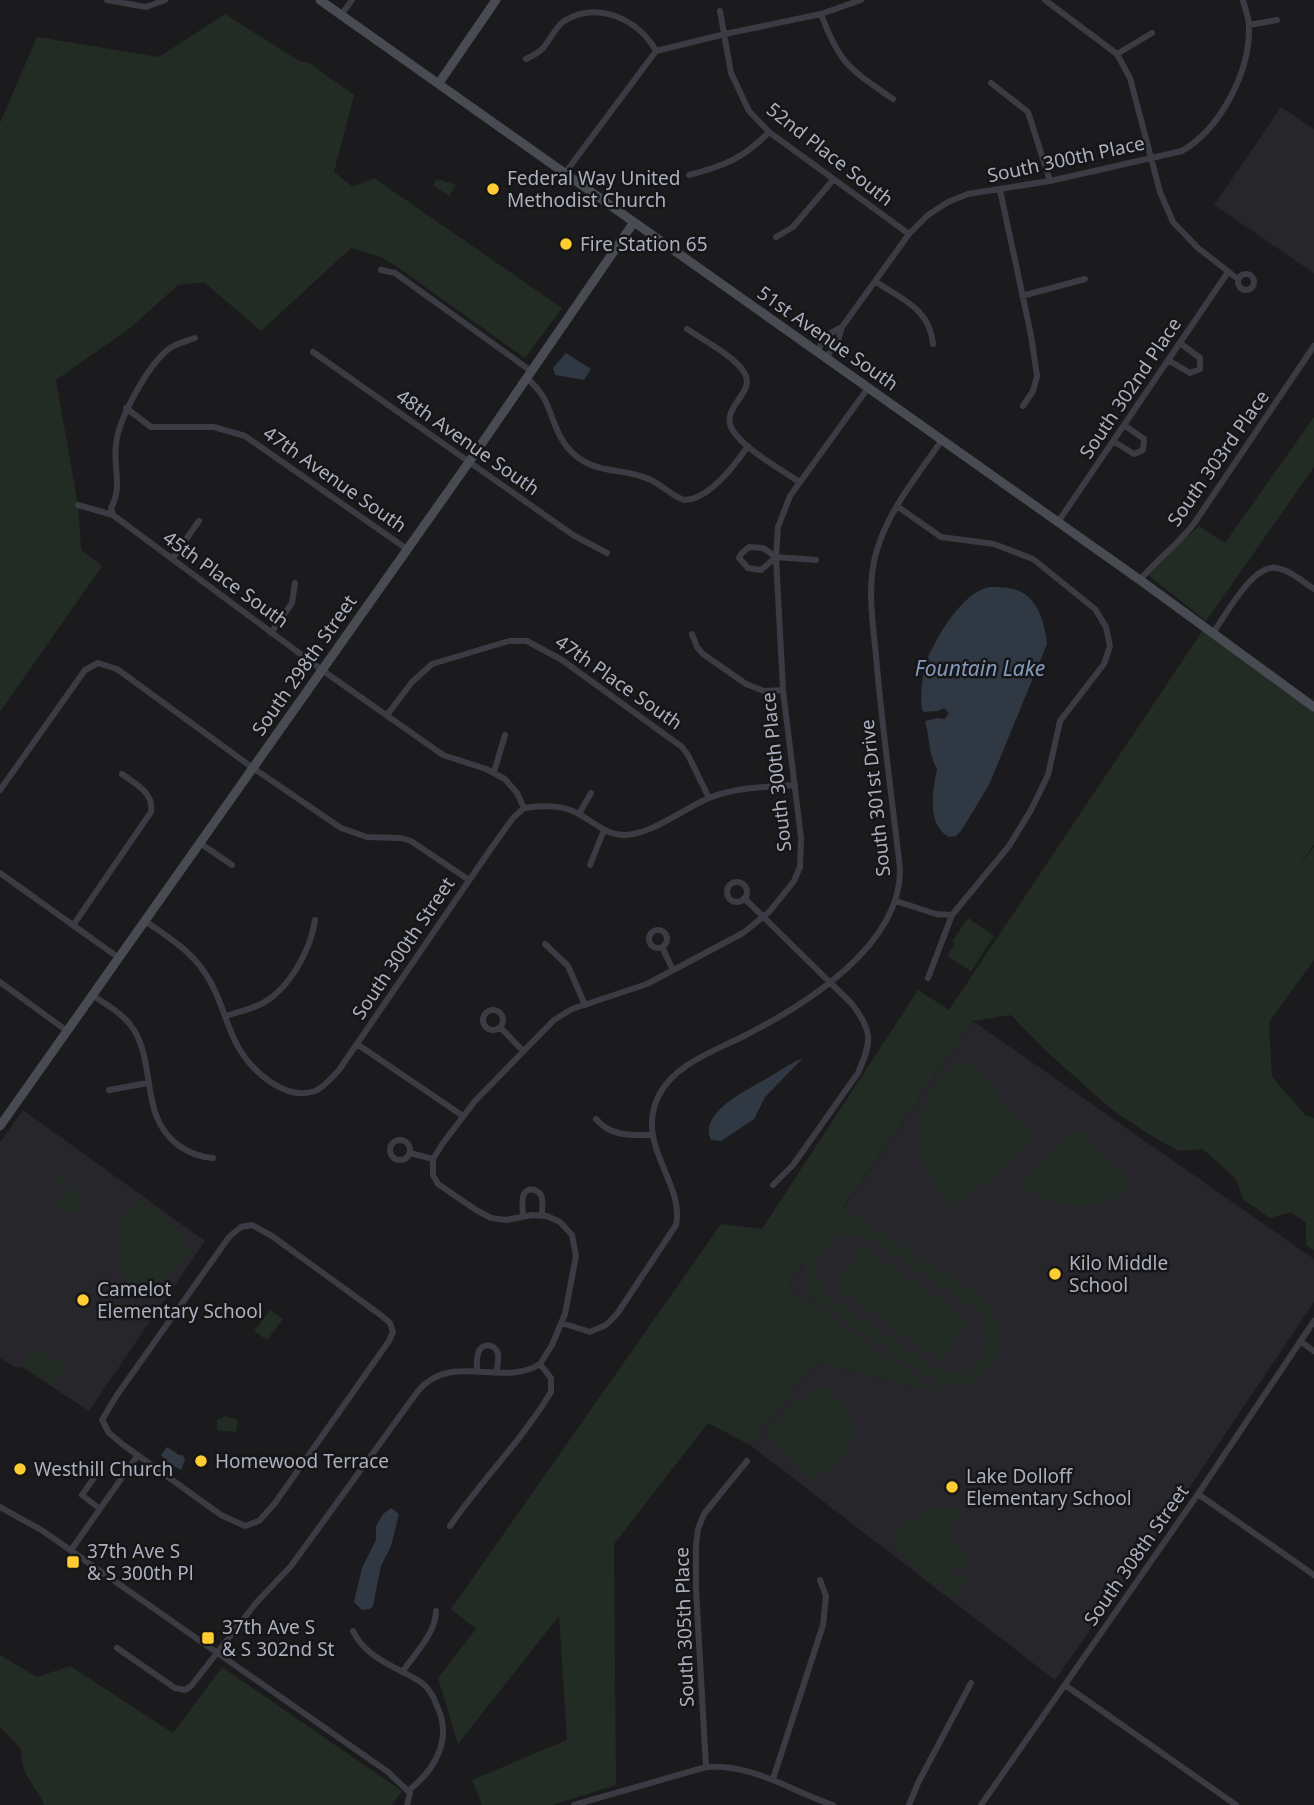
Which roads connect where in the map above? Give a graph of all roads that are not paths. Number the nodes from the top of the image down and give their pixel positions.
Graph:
1 (107, 0) edge
2 (165, 0) edge
3 (320, 0) edge
4 (352, 0) edge
5 (496, 0) edge
6 (861, 0) edge
7 (1045, 0) edge
8 (1243, 0) edge
9 (850, 2) edge
10 (720, 11) dead end
11 (341, 15) junction
12 (821, 15) junction
13 (1277, 20) dead end
14 (1249, 25) junction
15 (1152, 33) dead end
16 (724, 34) junction
17 (656, 51) junction
18 (1117, 54) junction
19 (526, 59) dead end
20 (439, 83) junction
21 (991, 83) dead end
22 (893, 99) dead end
23 (769, 132) junction
24 (1152, 158) junction
25 (565, 173) junction
26 (689, 175) dead end
27 (833, 180) junction
28 (1050, 181) junction
29 (1000, 190) junction
30 (634, 222) junction
31 (909, 234) junction
32 (776, 237) dead end
33 (381, 270) dead end
34 (1228, 272) junction
35 (1085, 279) dead end
36 (1238, 279) dead end
37 (876, 282) junction
38 (1022, 296) junction
39 (842, 327) junction
40 (687, 329) dead end
41 (195, 338) dead end
42 (1180, 343) junction
43 (933, 344) dead end
44 (1314, 346) edge
45 (313, 352) dead end
46 (816, 352) junction
47 (826, 358) junction
48 (1168, 360) junction
49 (528, 375) junction
50 (868, 388) junction
51 (1023, 406) dead end
52 (126, 408) junction
53 (1124, 425) junction
54 (942, 440) junction
55 (1113, 441) junction
56 (748, 446) junction
57 (469, 462) junction
58 (799, 482) junction
59 (78, 505) dead end
60 (897, 506) junction
61 (113, 515) junction
62 (199, 520) dead end
63 (1058, 522) junction
64 (407, 549) junction
65 (607, 553) dead end
66 (776, 557) junction
67 (172, 559) junction
68 (816, 560) dead end
69 (1140, 580) junction
70 (295, 583) dead end
71 (1314, 589) edge
72 (271, 632) junction
73 (1213, 633) junction
74 (692, 634) dead end
75 (322, 670) junction
76 (783, 690) junction
77 (1314, 707) edge
78 (387, 715) junction
79 (505, 735) dead end
80 (253, 768) junction
81 (494, 772) junction
82 (122, 774) dead end
83 (794, 785) junction
84 (0, 790) edge
85 (591, 793) dead end
86 (709, 798) junction
87 (524, 808) junction
88 (579, 814) junction
89 (604, 830) junction
90 (200, 843) junction
91 (232, 865) dead end
92 (590, 865) dead end
93 (0, 873) edge
94 (469, 880) junction
95 (744, 898) dead end
96 (897, 901) junction
97 (952, 915) junction
98 (763, 917) junction
99 (145, 920) junction
100 (315, 920) dead end
101 (74, 924) junction
102 (545, 944) dead end
103 (662, 947) dead end
104 (119, 958) junction
105 (673, 970) junction
106 (928, 978) dead end
107 (0, 982) edge
108 (831, 982) junction
109 (92, 995) junction
110 (585, 1005) junction
111 (226, 1016) junction
112 (500, 1027) dead end
113 (66, 1031) junction
114 (357, 1044) junction
115 (523, 1051) junction
116 (148, 1083) junction
117 (109, 1090) dead end
118 (463, 1116) junction
119 (596, 1119) dead end
120 (0, 1126) edge
121 (653, 1135) junction
122 (410, 1153) dead end
123 (213, 1158) dead end
124 (433, 1159) junction
125 (773, 1185) dead end
126 (542, 1215) junction
127 (523, 1217) junction
128 (1314, 1321) edge
129 (562, 1323) junction
130 (1300, 1342) junction
131 (1314, 1351) edge
132 (540, 1364) junction
133 (477, 1371) junction
134 (497, 1371) junction
135 (138, 1455) junction
136 (747, 1461) dead end
137 (96, 1475) dead end
138 (1198, 1494) junction
139 (0, 1507) edge
140 (100, 1509) junction
141 (450, 1526) dead end
142 (71, 1550) junction
143 (1314, 1575) edge
144 (820, 1580) dead end
145 (436, 1611) dead end
146 (354, 1631) dead end
147 (117, 1648) dead end
148 (217, 1654) junction
149 (402, 1672) junction
150 (971, 1683) dead end
151 (1065, 1685) junction
152 (706, 1767) junction
153 (772, 1779) junction
154 (408, 1791) junction
155 (407, 1805) edge
156 (574, 1805) edge
157 (833, 1805) edge
158 (909, 1805) edge
159 (981, 1805) edge
160 (1236, 1805) edge

1 - 2 street
3 - 11 main road, 51st Avenue South
4 - 11 street
5 - 20 main road
6 - 9 street
7 - 18 street
8 - 14 street, South 300th Place
9 - 12 street
10 - 16 street, 52nd Place South
11 - 20 main road, 51st Avenue South
12 - 16 street
12 - 22 street
13 - 14 street
14 - 24 street, South 300th Place
15 - 18 street
16 - 17 street
16 - 23 street, 52nd Place South
17 - 19 street
17 - 25 street
18 - 24 street
20 - 25 main road, 51st Avenue South
21 - 28 street
23 - 26 street
23 - 27 street, 52nd Place South
24 - 28 street, South 300th Place
24 - 34 street
25 - 30 main road, 51st Avenue South
27 - 31 street, 52nd Place South
27 - 32 street
28 - 29 street, South 300th Place
29 - 31 street, South 300th Place
29 - 38 street
30 - 46 main road, 51st Avenue South
30 - 49 main road, South 298th Street
31 - 37 street, South 300th Place
33 - 49 street
34 - 36 street
34 - 42 street, South 302nd Place
35 - 38 street
37 - 39 street, South 300th Place
37 - 43 street
38 - 51 street
39 - 46 street, South 300th Place
39 - 47 street, South 300th Place
40 - 56 street
41 - 52 street
42 - 48 street, South 302nd Place
42 - 48 street
44 - 69 street, South 303rd Place
45 - 57 street, 48th Avenue South
46 - 47 main road, 51st Avenue South
47 - 50 main road, 51st Avenue South
48 - 53 street, South 302nd Place
49 - 56 street
49 - 57 main road, South 298th Street
50 - 54 main road, 51st Avenue South
50 - 58 street, South 300th Place
52 - 61 street
52 - 64 street, 47th Avenue South
53 - 55 street, South 302nd Place
53 - 55 street
54 - 60 street, South 301st Drive
54 - 63 main road, 51st Avenue South
55 - 63 street, South 302nd Place
56 - 58 street
57 - 64 main road, South 298th Street
57 - 65 street, 48th Avenue South
58 - 66 street, South 300th Place
59 - 61 street, 45th Place South
60 - 96 street, South 301st Drive
60 - 97 street
61 - 67 street, 45th Place South
62 - 67 street
63 - 69 main road, 51st Avenue South
64 - 75 main road, South 298th Street
66 - 66 street
66 - 68 street
66 - 76 street, South 300th Place
67 - 72 street, 45th Place South
69 - 73 main road, 51st Avenue South
70 - 72 street
71 - 73 street
72 - 75 street, 45th Place South
73 - 77 main road, 51st Avenue South
74 - 76 street
75 - 78 street, 45th Place South
75 - 80 main road, South 298th Street
76 - 83 street, South 300th Place
78 - 81 street, 45th Place South
78 - 86 street, 47th Place South
79 - 81 street
80 - 84 street
80 - 90 main road, South 298th Street
80 - 94 street
81 - 87 street, 45th Place South
82 - 101 street
83 - 86 street
83 - 98 street, South 300th Place
85 - 88 street
86 - 89 street
87 - 88 street
87 - 94 street, South 300th Street
88 - 89 street
89 - 92 street
90 - 91 street
90 - 99 main road, South 298th Street
93 - 101 street
94 - 114 street, South 300th Street
95 - 98 street
96 - 97 street
96 - 108 street, South 301st Drive
97 - 106 street
98 - 105 street, South 300th Place
98 - 108 street
99 - 104 main road, South 298th Street
99 - 111 street
100 - 111 street
101 - 104 street
102 - 110 street
103 - 105 street
104 - 109 main road, South 298th Street
105 - 110 street, South 300th Place
107 - 113 street
108 - 121 street, South 301st Drive
108 - 125 street
109 - 113 main road, South 298th Street
109 - 116 street
110 - 115 street, South 300th Place
111 - 114 street, South 300th Street
112 - 115 street
113 - 120 main road, South 298th Street
114 - 118 street
115 - 118 street, South 300th Place
116 - 117 street
116 - 123 street
118 - 124 street, South 300th Place
119 - 121 street
121 - 129 street
122 - 124 street
124 - 127 street
126 - 127 street
126 - 127 street
126 - 129 street
128 - 130 street, South 308th Street
129 - 132 street
130 - 131 street
130 - 138 street, South 308th Street
132 - 134 street
132 - 141 street
133 - 134 street
133 - 134 street
133 - 148 street
135 - 135 street
135 - 140 street
136 - 152 street, South 305th Place
137 - 140 street
138 - 143 street
138 - 151 street, South 308th Street
139 - 142 street
140 - 142 street
142 - 148 street
144 - 153 street
145 - 149 street
146 - 149 street
147 - 148 street
148 - 154 street
149 - 154 street
150 - 158 street
151 - 159 street, South 308th Street
151 - 160 street
152 - 153 street
152 - 156 street
153 - 157 street
154 - 155 street

